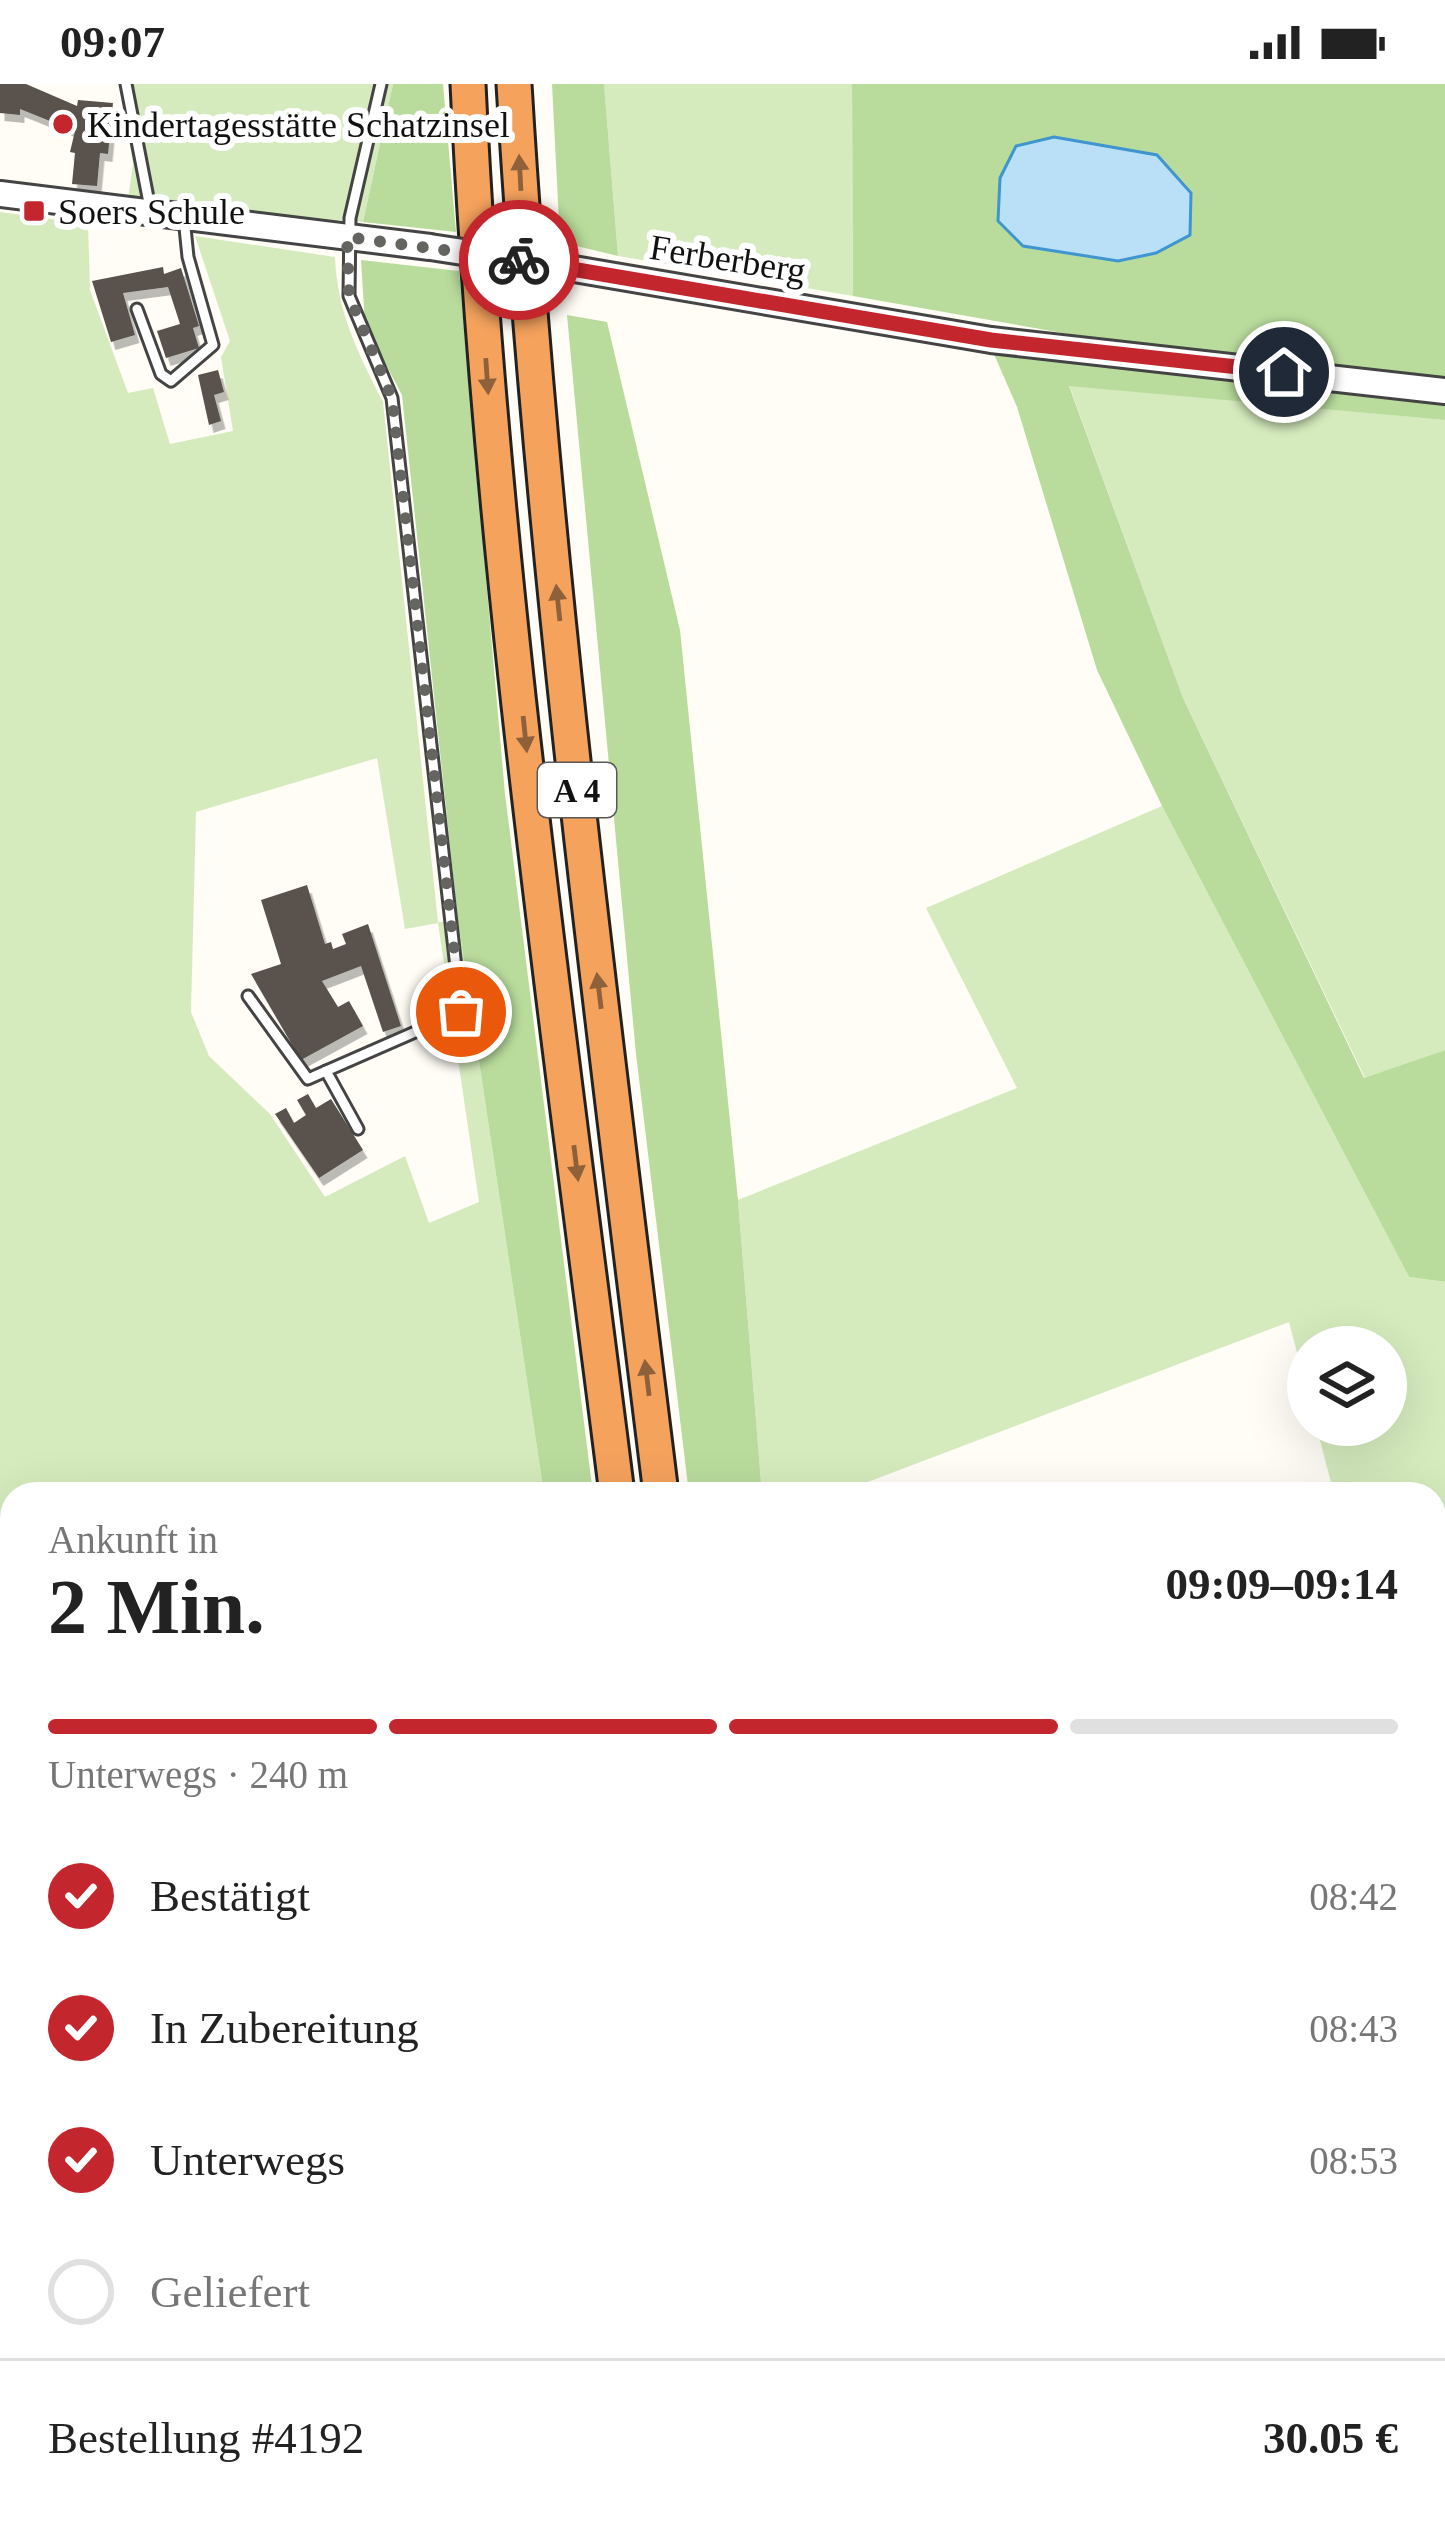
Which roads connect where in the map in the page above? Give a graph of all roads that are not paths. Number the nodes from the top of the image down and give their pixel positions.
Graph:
1 (126, 84) edge
2 (381, 84) edge
3 (468, 84) edge
4 (514, 84) edge
5 (0, 194) edge
6 (151, 214) junction
7 (184, 218) junction
8 (347, 237) junction
9 (137, 309) dead end
10 (1445, 391) edge
11 (248, 996) dead end
12 (326, 1071) junction
13 (358, 1129) dead end
14 (616, 1482) edge
15 (660, 1482) edge

1 - 6 lane
2 - 8 lane
3 -> 14 highway, A 4
15 -> 4 highway, A 4
5 - 6 street, Ferberberg
6 - 7 street, Ferberberg
7 - 8 street, Ferberberg
7 - 9 lane
8 - 10 street, Ferberberg, bridge
8 - 12 lane
11 - 12 lane
12 - 13 lane

